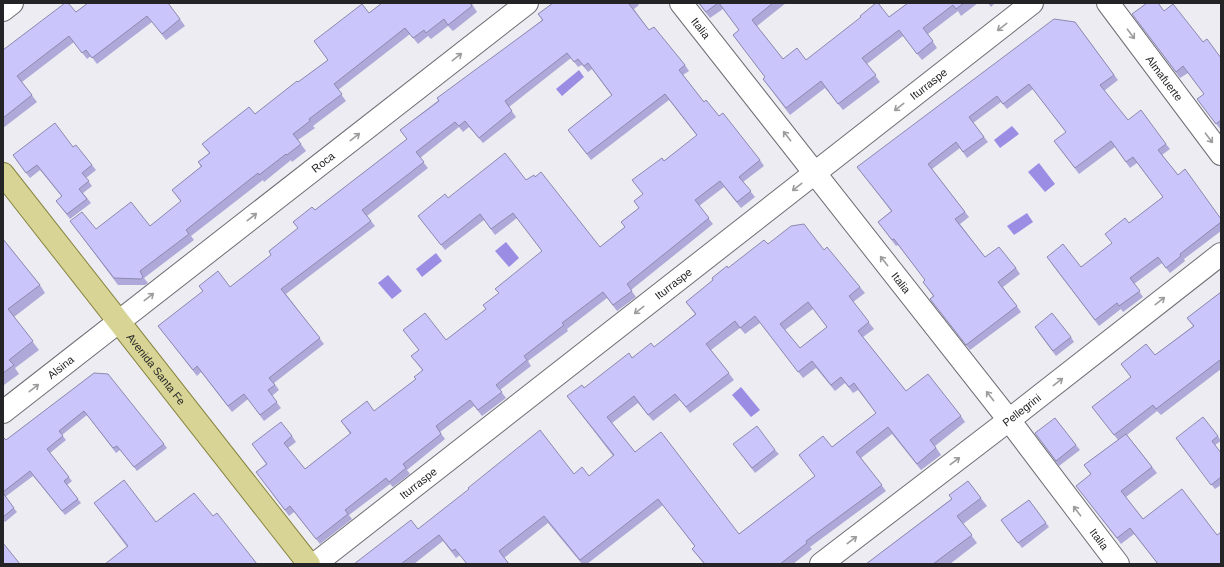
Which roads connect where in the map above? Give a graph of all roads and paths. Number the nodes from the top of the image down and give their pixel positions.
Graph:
1 (12, 3) edge
2 (527, 3) edge
3 (681, 3) edge
4 (1032, 3) edge
5 (1108, 3) edge
6 (3, 10) edge
7 (1221, 154) edge
8 (816, 173) junction
9 (3, 174) edge
10 (1221, 254) edge
11 (119, 321) junction
12 (3, 412) edge
13 (1009, 420) junction
14 (309, 564) edge
15 (315, 564) edge
16 (821, 564) edge
17 (1118, 564) edge

1 - 6 street
11 -> 2 street, Roca
8 -> 3 street, Italia
4 -> 8 street, Iturraspe
5 -> 7 street, Almafuerte
13 -> 8 street, Italia
8 -> 15 street, Iturraspe
9 - 11 main road, Avenida Santa Fe
13 -> 10 street, Pellegrini
12 -> 11 street, Alsina
11 - 14 main road, Avenida Santa Fe
16 -> 13 street, Pellegrini
17 -> 13 street, Italia

